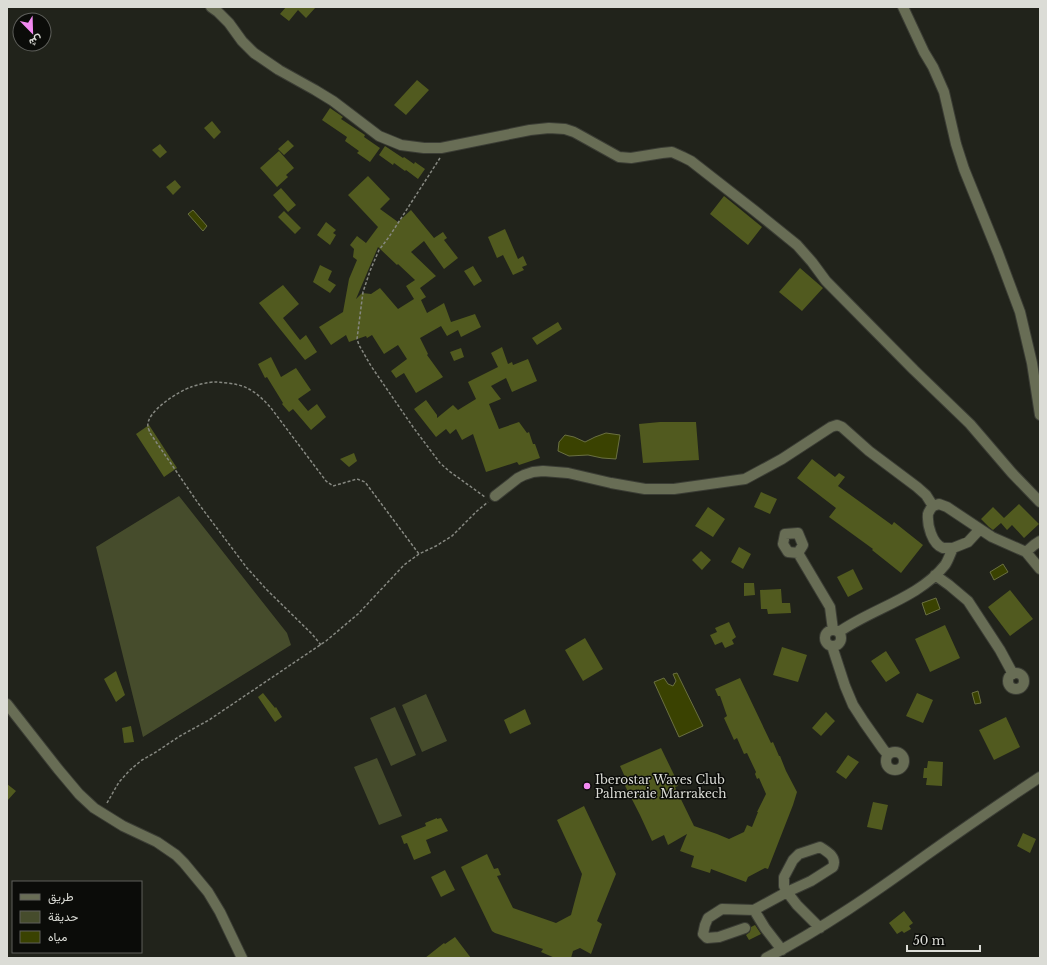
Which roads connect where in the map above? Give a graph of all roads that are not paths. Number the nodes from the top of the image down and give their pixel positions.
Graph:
1 (211, 7) edge
2 (903, 7) edge
3 (1040, 415) edge
4 (495, 496) dead end
5 (1040, 502) edge
6 (933, 506) junction
7 (980, 530) junction
8 (1040, 542) edge
9 (953, 548) junction
10 (1026, 552) junction
11 (798, 553) dead end
12 (1040, 569) edge
13 (935, 575) junction
14 (836, 631) junction
15 (1013, 674) dead end
16 (7, 704) edge
17 (888, 755) dead end
18 (1040, 777) edge
19 (787, 892) junction
20 (754, 910) junction
21 (745, 928) dead end
22 (820, 928) junction
23 (782, 950) junction
24 (242, 958) edge
25 (766, 958) edge

1 - 5 street
2 - 3 street
4 - 6 street
6 - 7 street
6 - 9 street
7 - 9 street
7 - 10 street
8 - 10 street
9 - 13 street
10 - 12 street
11 - 14 street
13 - 14 street
13 - 15 street
14 - 17 street
16 - 24 street
18 - 22 street
19 - 19 street
19 - 20 street
19 - 22 street
20 - 21 street
20 - 23 street
22 - 23 street
23 - 25 street

